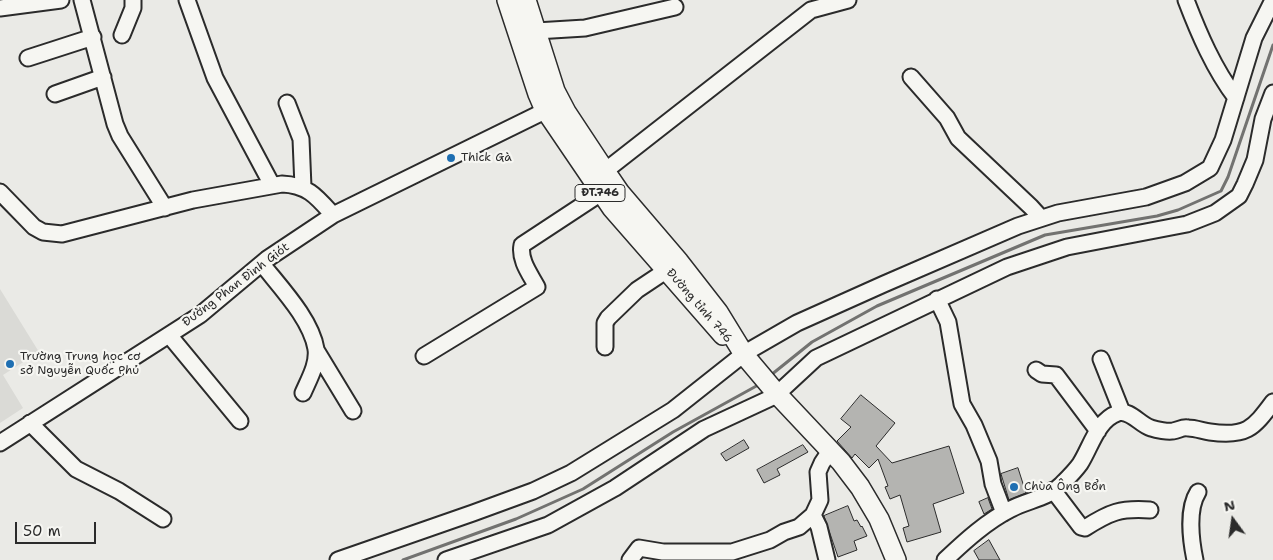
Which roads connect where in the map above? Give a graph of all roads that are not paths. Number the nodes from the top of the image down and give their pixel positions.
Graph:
1 (61, 0) edge
2 (82, 0) edge
3 (133, 0) edge
4 (187, 0) edge
5 (508, 0) edge
6 (526, 0) edge
7 (848, 0) edge
8 (1186, 0) edge
9 (1273, 0) edge
10 (675, 7) dead end
11 (0, 8) edge
12 (536, 31) junction
13 (122, 35) dead end
14 (93, 37) junction
15 (28, 58) dead end
16 (103, 77) junction
17 (911, 77) dead end
18 (1273, 93) edge
19 (55, 94) dead end
20 (1236, 98) junction
21 (287, 103) dead end
22 (553, 106) junction
23 (605, 171) junction
24 (272, 186) junction
25 (303, 187) junction
26 (0, 192) edge
27 (600, 193) junction
28 (164, 208) junction
29 (333, 215) junction
30 (1041, 218) junction
31 (262, 264) junction
32 (667, 270) junction
33 (938, 299) junction
34 (169, 335) junction
35 (605, 347) dead end
36 (316, 350) junction
37 (744, 354) junction
38 (424, 356) dead end
39 (1101, 359) dead end
40 (1036, 370) dead end
41 (303, 393) dead end
42 (777, 394) junction
43 (1273, 402) edge
44 (354, 411) dead end
45 (1122, 412) junction
46 (240, 421) dead end
47 (30, 423) junction
48 (1098, 431) junction
49 (0, 443) edge
50 (830, 452) junction
51 (1053, 490) junction
52 (1198, 492) dead end
53 (1150, 510) dead end
54 (1004, 514) junction
55 (813, 515) junction
56 (163, 519) dead end
57 (338, 560) edge
58 (446, 560) edge
59 (630, 560) edge
60 (827, 560) edge
61 (896, 560) edge
62 (946, 560) edge
63 (1195, 560) edge

1 - 11 street
2 - 14 street
3 - 13 street
4 - 24 street
5 - 22 main road, Đường tỉnh 746 / ĐT.746
6 - 12 main road, Đường tỉnh 746 / ĐT.746
7 - 23 street
8 - 20 street
9 - 20 street
10 - 12 street
12 - 22 main road, Đường tỉnh 746 / ĐT.746
14 - 15 street
14 - 16 street
16 - 19 street
16 - 28 street
17 - 30 street
18 - 33 street
20 - 30 street
21 - 25 street
22 - 23 main road, Đường tỉnh 746 / ĐT.746
22 - 27 main road, Đường tỉnh 746 / ĐT.746
22 - 29 street, Đường Phan Đình Giót
23 - 37 main road, Đường tỉnh 746 / ĐT.746
24 - 25 street
24 - 28 street
25 - 29 street
26 - 28 street
27 - 32 main road, Đường tỉnh 746 / ĐT.746
27 - 38 street
29 - 31 street, Đường Phan Đình Giót
30 - 37 street
31 - 34 street, Đường Phan Đình Giót
31 - 36 street
32 - 35 street
32 - 37 main road, Đường tỉnh 746 / ĐT.746
33 - 42 street
33 - 54 street
34 - 46 street
34 - 47 street, Đường Phan Đình Giót
36 - 41 street
36 - 44 street
37 - 42 main road, ĐT.746
37 - 57 street
39 - 45 street
40 - 48 street
42 - 50 main road, ĐT.746
42 - 58 street
43 - 45 street
45 - 48 street
47 - 49 street, Đường Phan Đình Giót
47 - 56 street
48 - 51 street
50 - 55 street
50 - 61 main road, ĐT.746
51 - 53 street
51 - 54 street
52 - 63 street
54 - 62 street
55 - 59 street
55 - 60 street

